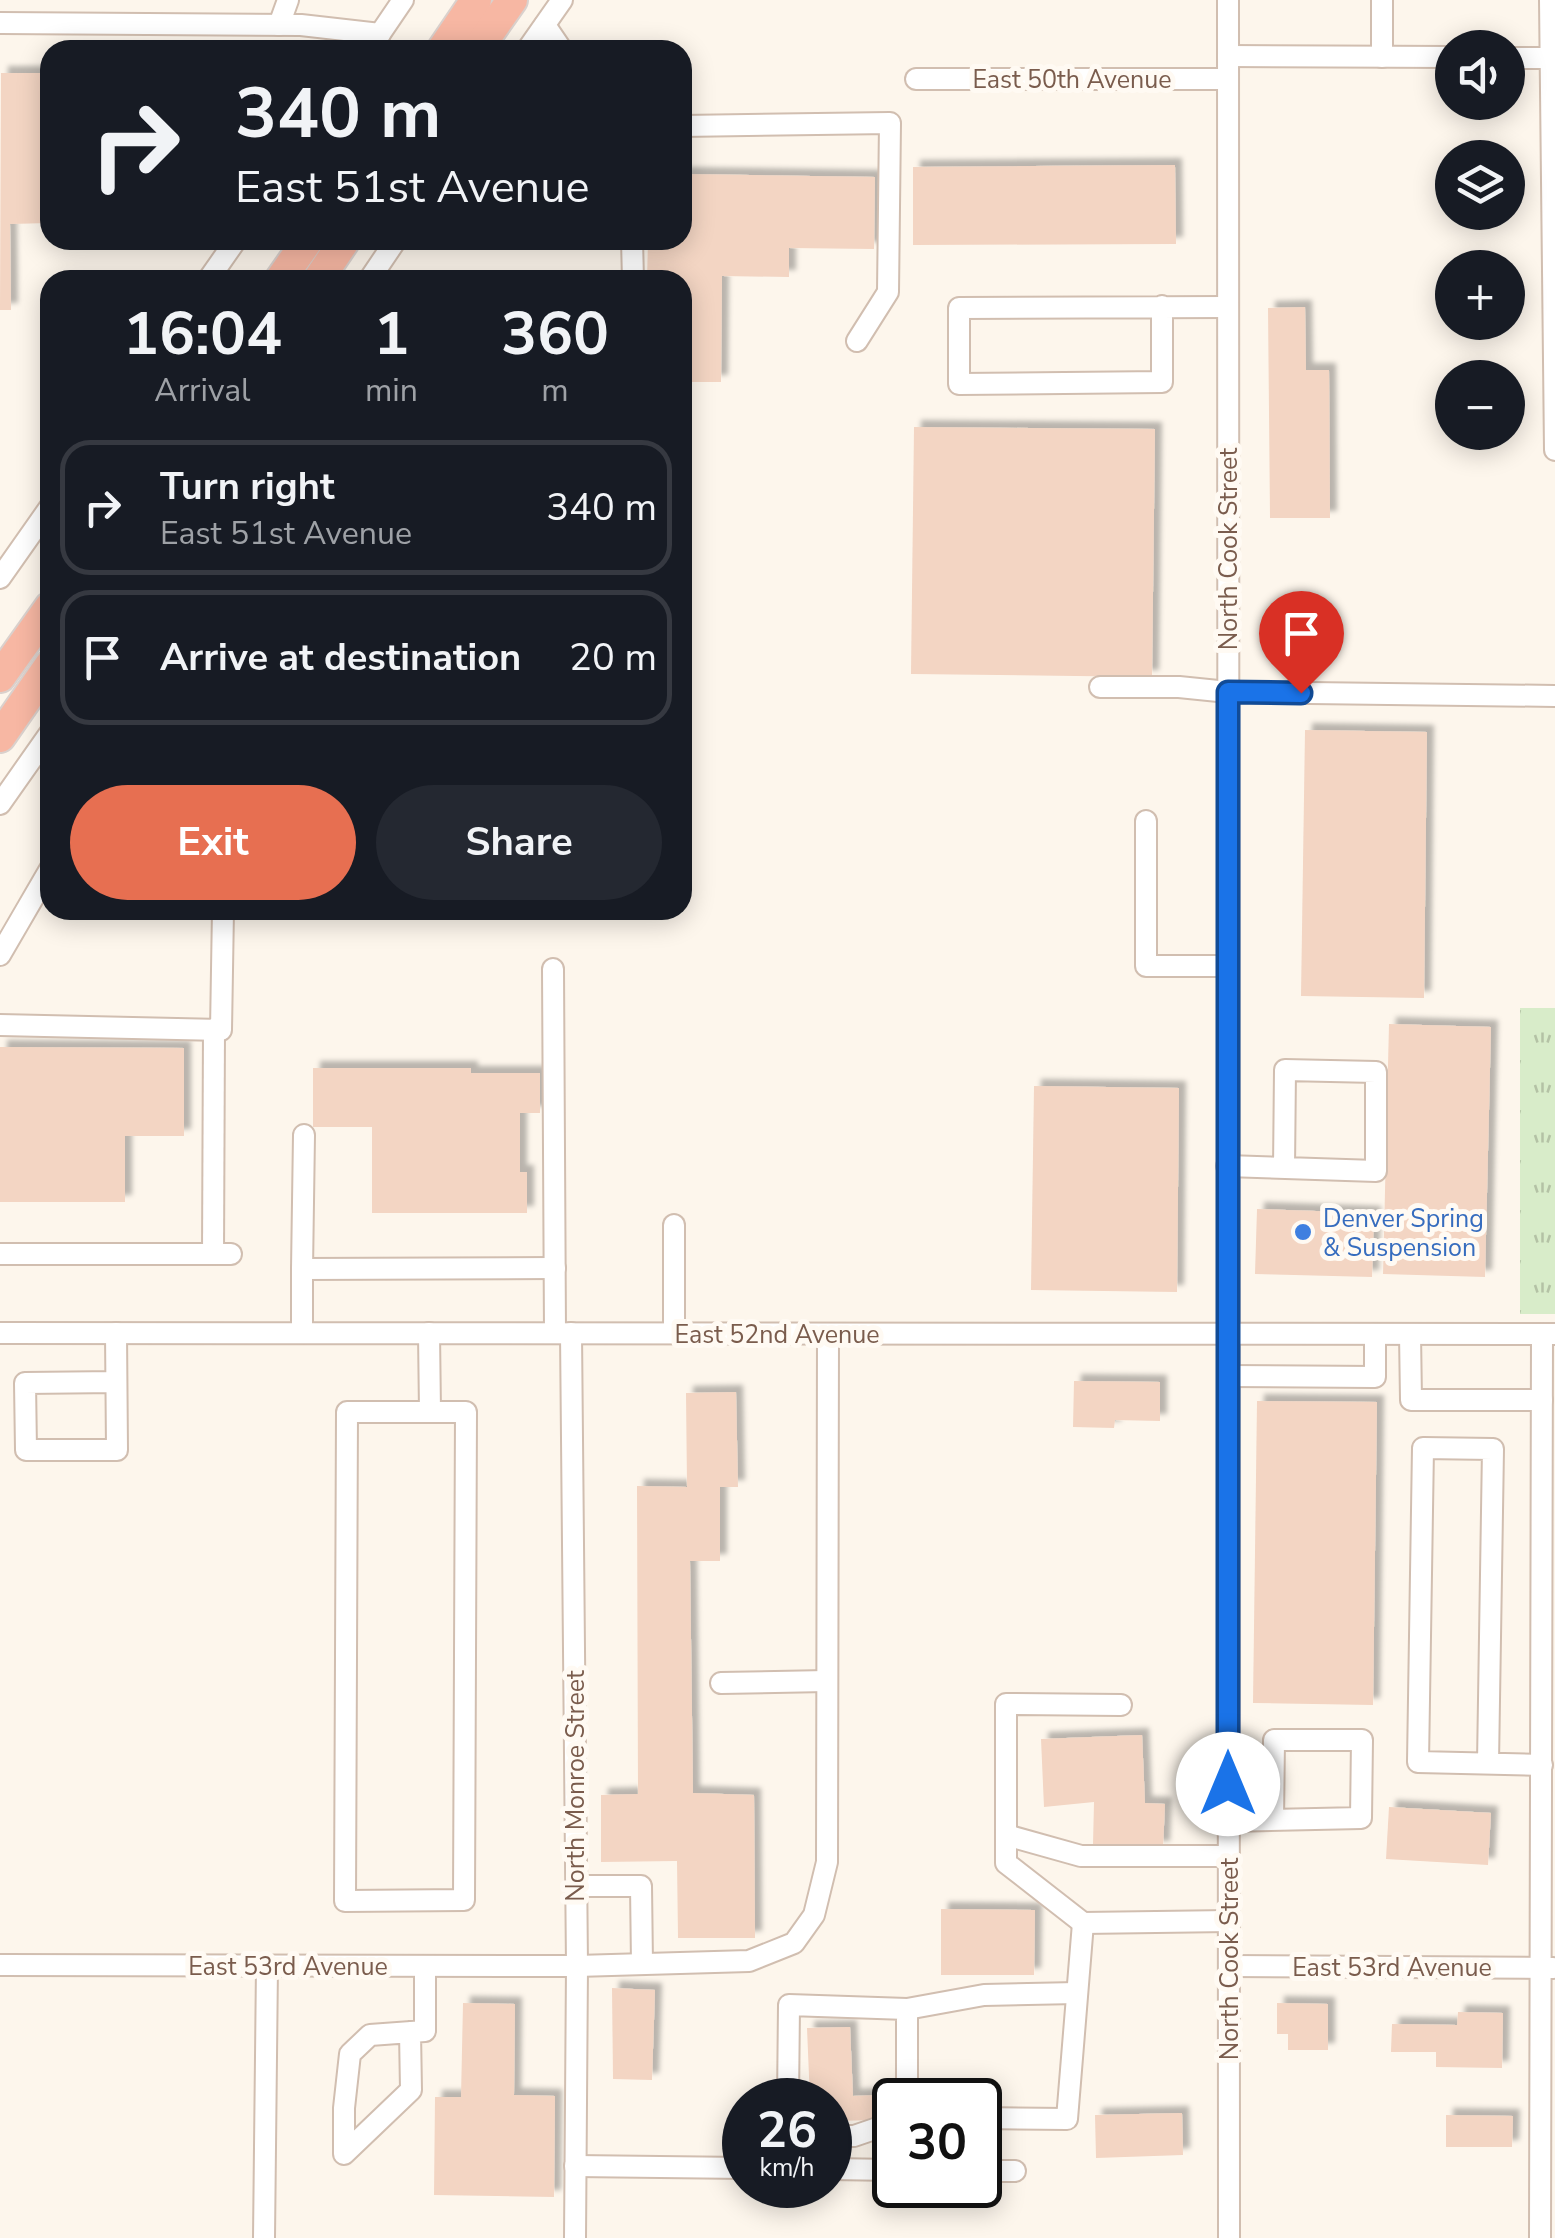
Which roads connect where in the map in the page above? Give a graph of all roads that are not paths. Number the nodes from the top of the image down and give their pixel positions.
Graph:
1 (288, 0) edge
2 (404, 0) edge
3 (476, 0) edge
4 (512, 0) edge
5 (562, 0) edge
6 (1228, 0) edge
7 (1382, 0) edge
8 (1550, 0) edge
9 (0, 23) edge
10 (545, 25) junction
11 (279, 26) junction
12 (366, 40) edge
13 (375, 40) edge
14 (449, 40) edge
15 (485, 40) edge
16 (534, 40) edge
17 (555, 40) edge
18 (1228, 56) junction
19 (1382, 57) junction
20 (1435, 58) edge
21 (1525, 58) edge
22 (1553, 58) edge
23 (916, 79) dead end
24 (1228, 79) junction
25 (692, 126) edge
26 (1162, 306) junction
27 (1228, 307) junction
28 (857, 341) dead end
29 (1555, 450) edge
30 (40, 520) edge
31 (0, 578) edge
32 (40, 621) edge
33 (0, 677) edge
34 (40, 680) edge
35 (1100, 687) dead end
36 (1228, 692) junction
37 (1555, 696) edge
38 (0, 738) edge
39 (40, 747) edge
40 (0, 804) edge
41 (1146, 821) dead end
42 (40, 886) edge
43 (223, 920) edge
44 (0, 954) edge
45 (1228, 966) junction
46 (553, 969) dead end
47 (0, 1025) edge
48 (214, 1030) junction
49 (304, 1135) dead end
50 (1227, 1166) junction
51 (1284, 1168) junction
52 (674, 1225) dead end
53 (0, 1254) edge
54 (555, 1268) junction
55 (302, 1269) junction
56 (0, 1333) edge
57 (116, 1333) junction
58 (302, 1333) junction
59 (430, 1333) junction
60 (563, 1334) junction
61 (674, 1334) junction
62 (828, 1334) junction
63 (1228, 1334) junction
64 (1375, 1334) junction
65 (1410, 1334) junction
66 (1548, 1334) edge
67 (1228, 1376) junction
68 (116, 1382) junction
69 (1542, 1400) junction
70 (430, 1412) junction
71 (827, 1681) junction
72 (721, 1683) dead end
73 (1120, 1705) dead end
74 (1548, 1741) edge
75 (1488, 1764) junction
76 (1542, 1764) junction
77 (1273, 1820) junction
78 (1228, 1821) junction
79 (1006, 1834) junction
80 (1229, 1856) junction
81 (576, 1886) junction
82 (1229, 1921) junction
83 (1083, 1922) junction
84 (642, 1964) junction
85 (0, 1965) edge
86 (267, 1966) junction
87 (424, 1966) junction
88 (577, 1966) junction
89 (1229, 1966) junction
90 (1548, 1968) edge
91 (1077, 1993) junction
92 (907, 2009) junction
93 (410, 2032) junction
94 (788, 2078) edge
95 (907, 2078) edge
96 (1002, 2118) edge
97 (576, 2166) junction
98 (722, 2168) edge
99 (1002, 2171) edge
100 (1015, 2171) dead end
101 (264, 2238) edge
102 (575, 2238) edge
103 (1229, 2238) edge
104 (1540, 2238) edge

1 - 11 street
2 - 13 street
3 - 14 highway
4 - 15 highway
5 - 10 street
6 - 18 street, North Cook Street
7 - 19 street
8 - 22 street
9 - 11 street
10 - 16 street
10 - 17 street
11 - 12 street
18 - 19 street
18 - 24 street, North Cook Street
19 - 20 street
21 - 22 street
22 - 29 street
23 - 24 street, East 50th Avenue
24 - 27 street, North Cook Street
25 - 28 street
26 - 26 street
26 - 27 street
27 - 36 street, North Cook Street
30 - 31 street
32 - 33 highway
34 - 38 highway
35 - 36 street
36 - 37 street
36 - 45 street, North Cook Street
39 - 40 street
41 - 45 street
42 - 44 street
43 - 48 street
45 - 50 street, North Cook Street
46 - 54 street, North Monroe Street
47 - 48 street
48 - 53 street
49 - 55 street
50 - 51 street
50 - 63 street, North Cook Street
51 - 51 street
52 - 61 street
54 - 55 street
54 - 60 street, North Monroe Street
55 - 58 street
56 - 57 street, East 52nd Avenue
57 - 58 street, East 52nd Avenue
57 - 68 street
58 - 59 street, East 52nd Avenue
59 - 60 street, East 52nd Avenue
59 - 70 street
60 - 61 street, East 52nd Avenue
60 - 81 street, North Monroe Street
61 - 62 street, East 52nd Avenue
62 - 63 street, East 52nd Avenue
62 - 71 street, East 53rd Avenue
63 - 64 street, East 52nd Avenue
63 - 67 street, North Cook Street
64 - 65 street, East 52nd Avenue
64 - 67 street
65 - 66 street, East 52nd Avenue
65 - 69 street
66 - 69 street
67 - 78 street, North Cook Street
68 - 68 street
69 - 74 street
70 - 70 street
71 - 72 street
71 - 84 street, East 53rd Avenue
73 - 79 street
74 - 76 street
75 - 75 street
75 - 76 street
76 - 90 street
77 - 77 street
77 - 78 street
78 - 80 street, North Cook Street
79 - 80 street
79 - 83 street
80 - 82 street, North Cook Street
81 - 84 street
81 - 88 street, North Monroe Street
82 - 83 street
82 - 89 street, North Cook Street
83 - 91 street
84 - 88 street, East 53rd Avenue
85 - 86 street, East 53rd Avenue
86 - 87 street, East 53rd Avenue
86 - 101 street
87 - 88 street, East 53rd Avenue
87 - 93 street
88 - 97 street, North Monroe Street
89 - 90 street, East 53rd Avenue
89 - 103 street, North Cook Street
90 - 104 street
91 - 92 street
91 - 96 street
92 - 94 street
92 - 95 street
93 - 93 street
97 - 98 street
97 - 102 street, North Monroe Street
99 - 100 street

